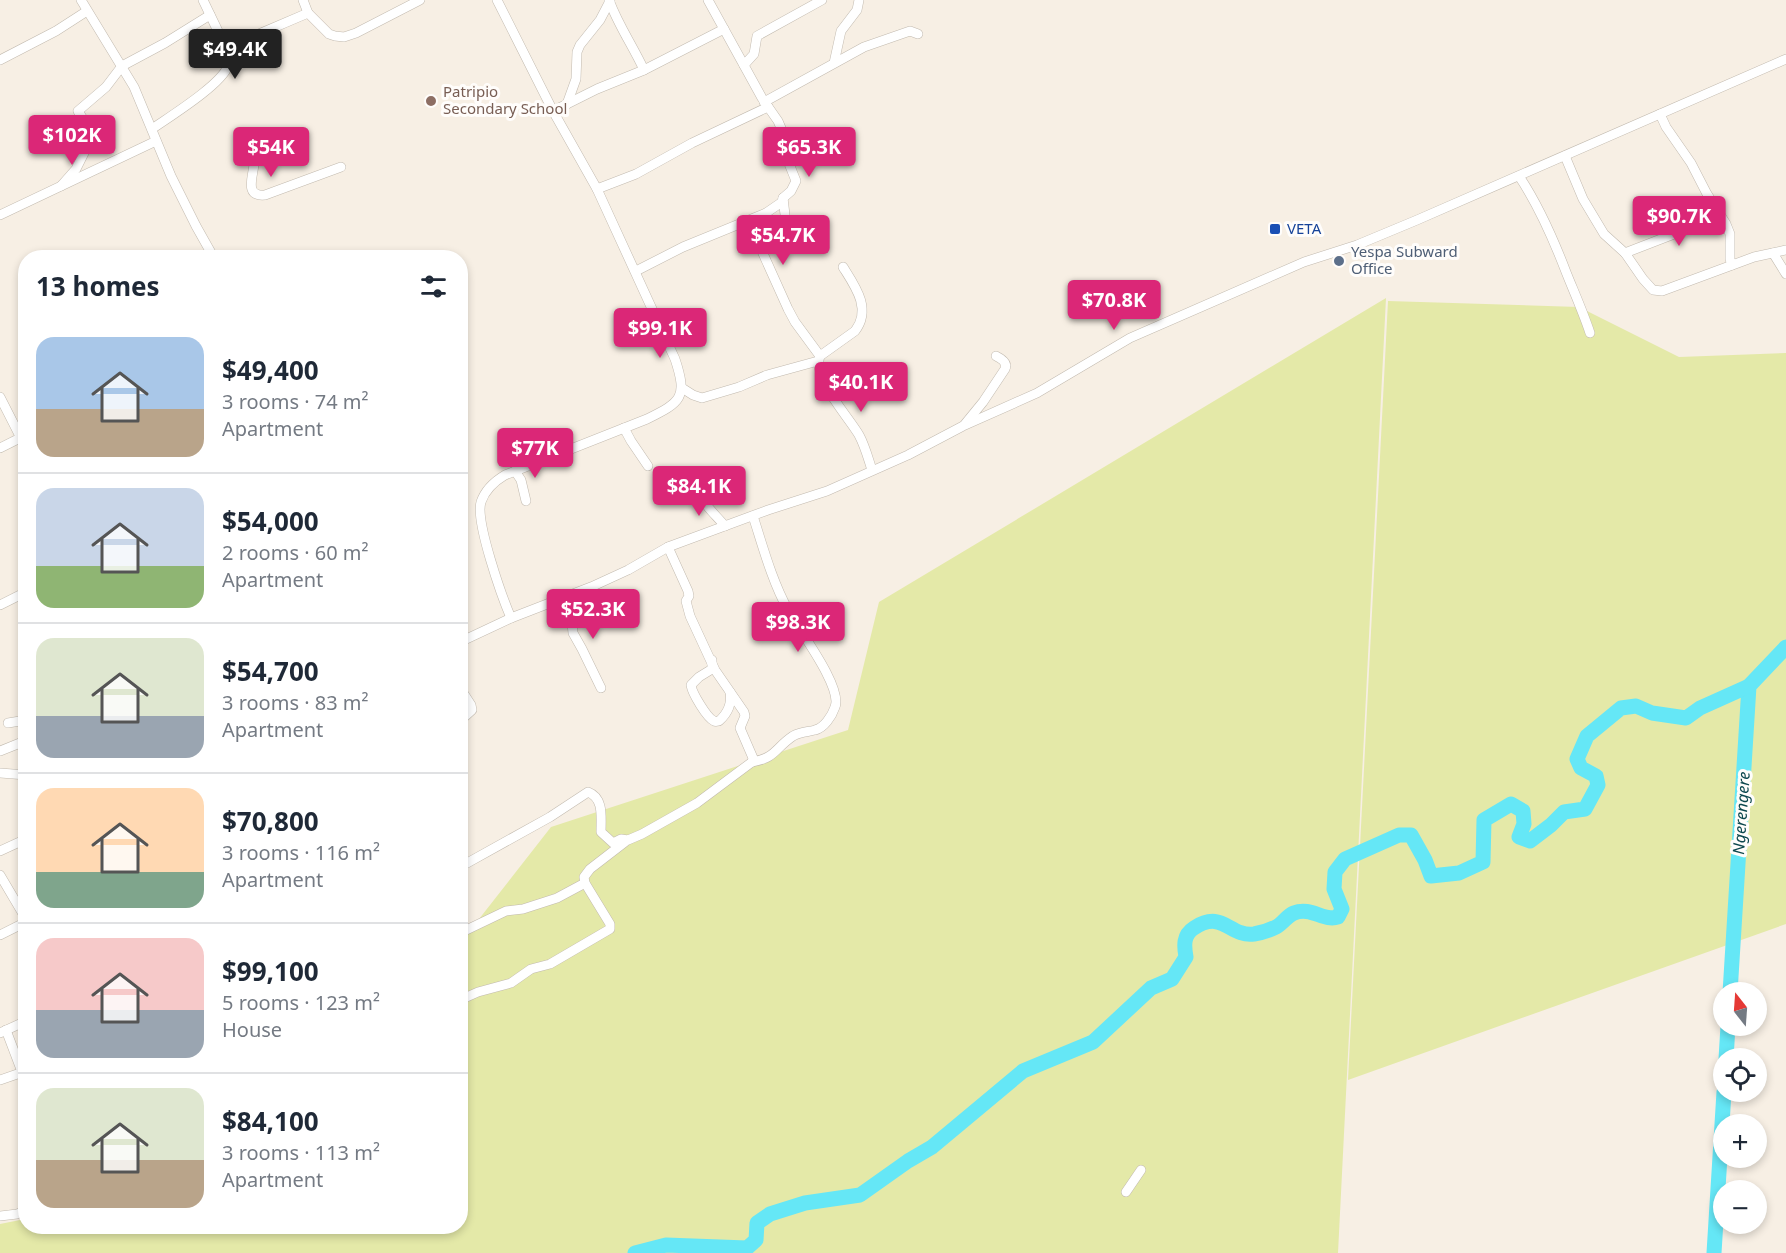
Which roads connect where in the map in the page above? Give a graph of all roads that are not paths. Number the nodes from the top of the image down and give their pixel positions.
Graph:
1 (81, 0) edge
2 (303, 0) edge
3 (420, 0) edge
4 (497, 0) edge
5 (708, 0) edge
6 (822, 0) edge
7 (859, 0) edge
8 (610, 1) edge
9 (208, 6) edge
10 (87, 11) junction
11 (308, 13) junction
12 (724, 29) junction
13 (918, 34) dead end
14 (226, 48) junction
15 (1786, 59) edge
16 (0, 60) edge
17 (834, 63) junction
18 (744, 64) junction
19 (122, 66) junction
20 (644, 70) junction
21 (567, 104) junction
22 (766, 104) junction
23 (553, 111) junction
24 (1660, 114) junction
25 (152, 129) junction
26 (241, 138) dead end
27 (156, 141) junction
28 (1565, 156) junction
29 (341, 167) dead end
30 (1519, 176) junction
31 (61, 186) junction
32 (597, 189) junction
33 (783, 198) junction
34 (1719, 213) junction
35 (0, 215) edge
36 (210, 250) edge
37 (1786, 250) edge
38 (1625, 253) junction
39 (1773, 253) junction
40 (1732, 265) junction
41 (843, 267) dead end
42 (636, 271) junction
43 (1786, 274) edge
44 (1590, 333) dead end
45 (996, 356) dead end
46 (819, 359) junction
47 (682, 388) junction
48 (0, 397) edge
49 (963, 426) junction
50 (624, 428) junction
51 (18, 434) edge
52 (18, 439) edge
53 (0, 448) edge
54 (648, 466) dead end
55 (872, 470) junction
56 (515, 471) junction
57 (687, 486) dead end
58 (526, 501) dead end
59 (753, 516) junction
60 (725, 526) junction
61 (668, 547) junction
62 (569, 595) junction
63 (18, 596) edge
64 (0, 605) edge
65 (510, 618) junction
66 (468, 638) edge
67 (712, 660) junction
68 (601, 688) dead end
69 (730, 691) junction
70 (468, 700) edge
71 (468, 714) edge
72 (18, 721) edge
73 (8, 723) dead end
74 (18, 743) edge
75 (0, 751) edge
76 (752, 762) junction
77 (0, 773) edge
78 (18, 774) edge
79 (626, 841) junction
80 (18, 843) edge
81 (0, 851) edge
82 (468, 863) edge
83 (0, 875) edge
84 (585, 883) junction
85 (18, 907) edge
86 (18, 925) edge
87 (468, 929) edge
88 (0, 935) edge
89 (468, 996) edge
90 (18, 1025) edge
91 (3, 1032) edge
92 (18, 1060) edge
93 (18, 1073) edge
94 (0, 1080) edge
95 (1141, 1170) dead end
96 (1126, 1192) dead end
97 (18, 1214) edge
98 (0, 1216) edge

1 - 10 street
2 - 11 street
3 - 11 street
4 - 23 street
5 - 12 street
6 - 18 street
7 - 17 street
8 - 20 street
8 - 21 street
9 - 14 street
9 - 19 street
10 - 16 street
10 - 19 street
11 - 14 street
12 - 18 street
12 - 20 street
13 - 17 street
14 - 25 street
15 - 24 street
17 - 22 street
18 - 22 street
19 - 25 street
19 - 31 street
20 - 21 street
21 - 23 street
22 - 32 street
22 - 33 street
23 - 32 street
24 - 28 street
24 - 34 street
25 - 27 street
26 - 29 street
27 - 31 street
27 - 36 street
28 - 30 street
28 - 38 street
30 - 44 street
30 - 49 street
31 - 35 street
32 - 42 street
33 - 42 street
33 - 46 street
34 - 38 street
34 - 40 street
37 - 39 street
38 - 40 street
39 - 40 street
39 - 43 street
41 - 46 street
42 - 47 street
45 - 49 street
46 - 47 street
46 - 55 street
47 - 50 street
48 - 51 street
49 - 55 street
50 - 54 street
50 - 56 street
52 - 53 street
55 - 59 street
56 - 58 street
56 - 65 street
57 - 60 street
59 - 60 street
59 - 76 street
60 - 61 street
61 - 62 street
61 - 67 street
62 - 65 street
62 - 68 street
63 - 64 street
65 - 66 street
67 - 69 street
67 - 69 street
69 - 76 street
70 - 71 street
72 - 73 street
74 - 75 street
76 - 79 street
77 - 78 street
79 - 82 street
79 - 84 street
80 - 81 street
83 - 85 street
84 - 87 street
84 - 89 street
86 - 88 street
90 - 91 street
91 - 92 street
93 - 94 street
95 - 96 street
97 - 98 street

